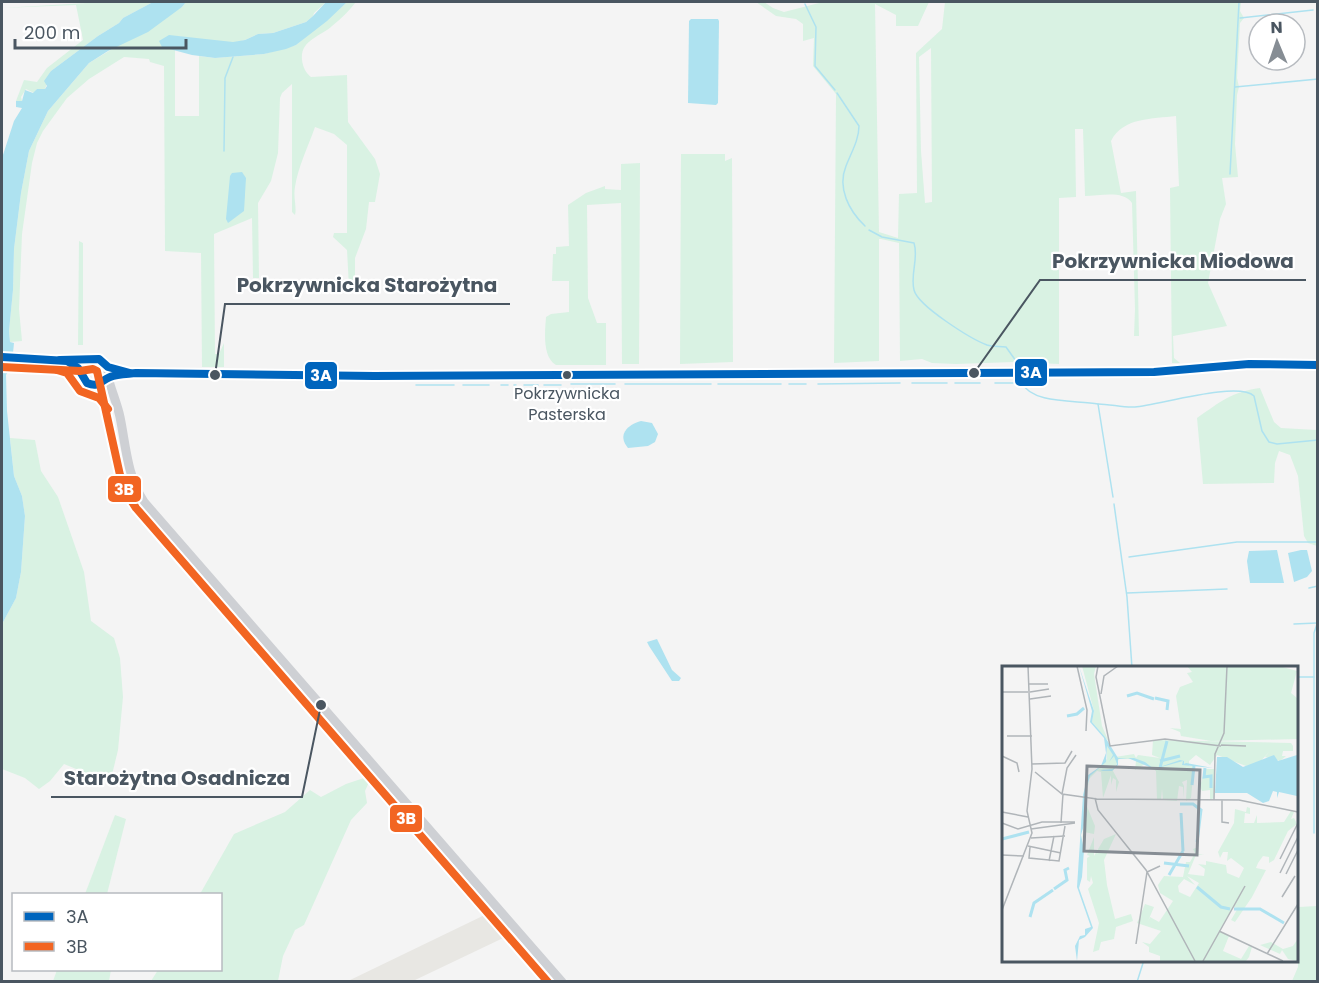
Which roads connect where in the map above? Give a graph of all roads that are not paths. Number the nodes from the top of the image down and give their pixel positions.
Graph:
1 (2, 357) edge
2 (67, 361) junction
3 (87, 361) junction
4 (1317, 365) edge
5 (108, 372) junction
6 (81, 373) junction
7 (132, 374) junction
8 (99, 386) junction
9 (115, 398) junction
10 (562, 981) edge

1 - 2 street
2 - 3 street
2 - 6 street
3 - 5 street
3 - 6 street
4 - 7 street
5 - 7 street
5 - 8 street
5 - 9 street
6 - 8 street
7 - 9 street
8 - 9 street
9 - 10 street

